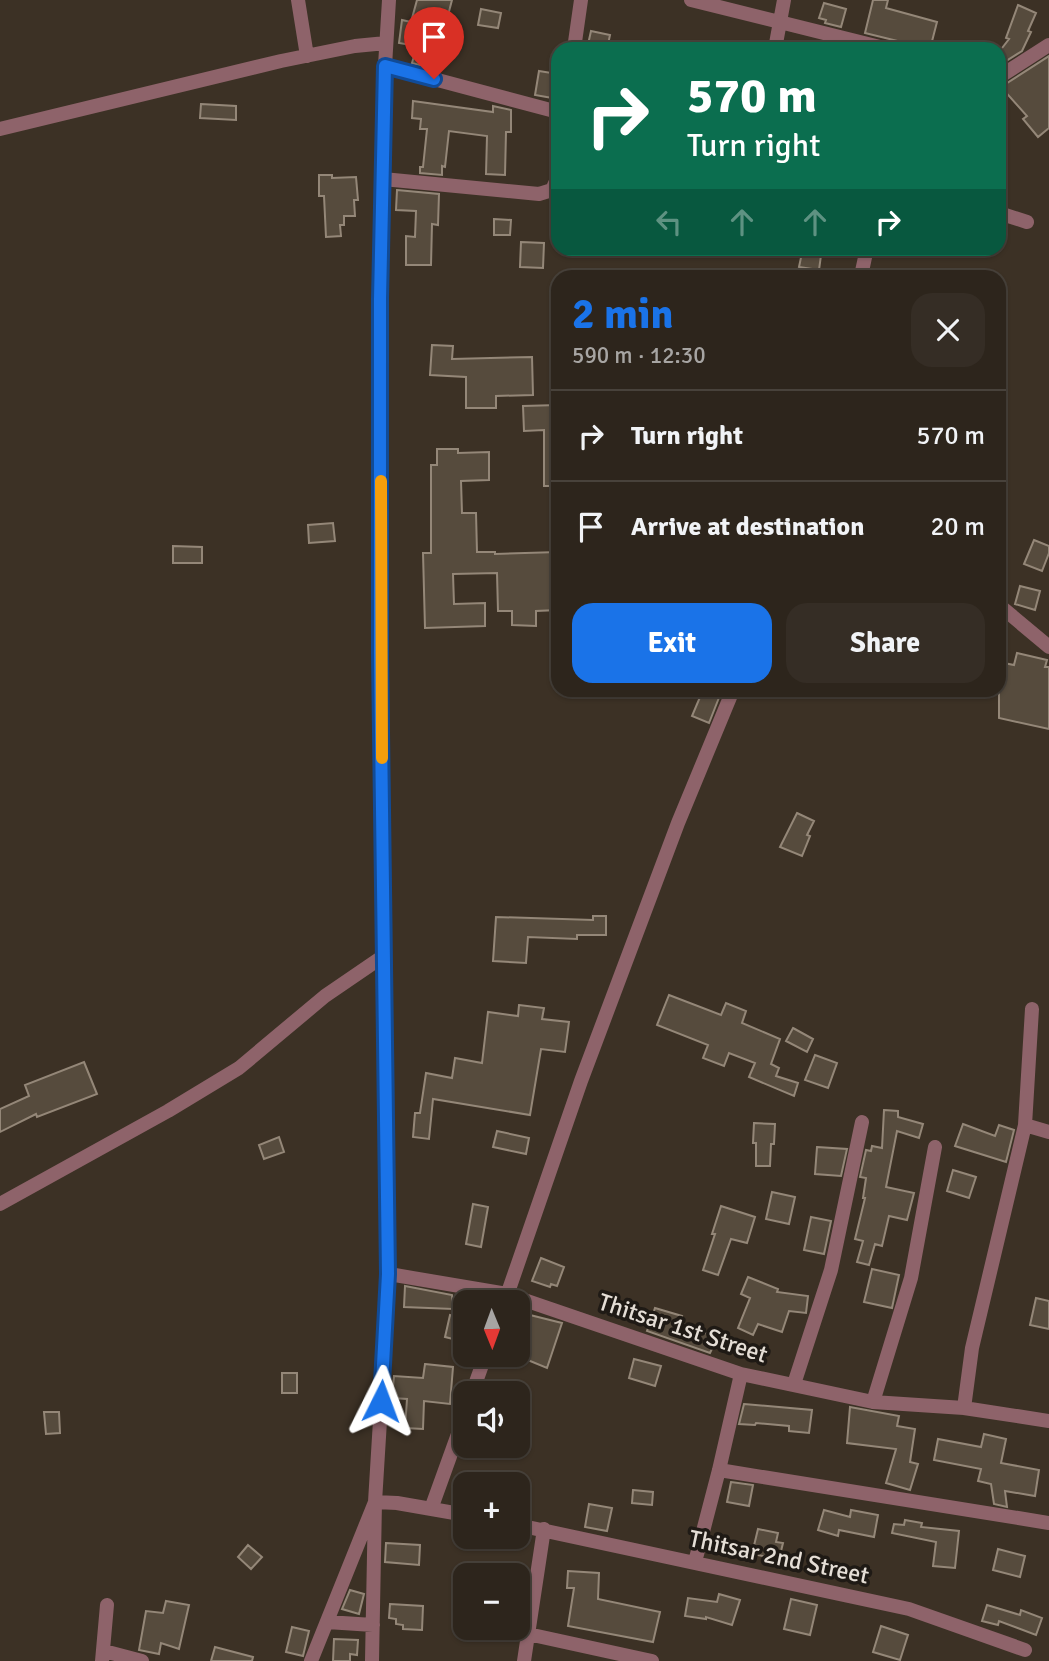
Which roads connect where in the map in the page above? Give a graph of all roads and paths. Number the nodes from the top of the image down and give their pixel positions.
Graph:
1 (298, 0) edge
2 (389, 0) edge
3 (581, 0) edge
4 (691, 0) edge
5 (784, 0) edge
6 (780, 21) junction
7 (575, 42) edge
8 (776, 42) edge
9 (861, 42) edge
10 (386, 43) junction
11 (1049, 45) edge
12 (307, 56) junction
13 (385, 66) junction
14 (1006, 73) edge
15 (551, 110) edge
16 (0, 129) edge
17 (383, 180) junction
18 (551, 190) edge
19 (1006, 215) edge
20 (1027, 222) dead end
21 (1006, 612) edge
22 (1049, 646) edge
23 (730, 697) edge
24 (385, 955) junction
25 (1032, 1009) dead end
26 (862, 1122) dead end
27 (1025, 1125) junction
28 (1049, 1132) edge
29 (935, 1147) dead end
30 (0, 1204) edge
31 (388, 1274) junction
32 (467, 1290) edge
33 (509, 1290) edge
34 (530, 1306) edge
35 (741, 1374) junction
36 (794, 1384) junction
37 (873, 1402) junction
38 (964, 1409) junction
39 (1049, 1421) edge
40 (453, 1448) edge
41 (719, 1470) junction
42 (375, 1502) junction
43 (431, 1509) junction
44 (453, 1513) edge
45 (1049, 1523) edge
46 (530, 1527) edge
47 (544, 1530) junction
48 (695, 1562) junction
49 (107, 1605) dead end
50 (530, 1621) edge
51 (327, 1622) junction
52 (373, 1625) junction
53 (530, 1634) edge
54 (527, 1640) edge
55 (1025, 1650) dead end
56 (103, 1656) edge
57 (142, 1661) edge
58 (311, 1661) edge
59 (372, 1661) edge
60 (524, 1661) edge
61 (652, 1661) edge

1 - 12 street
2 - 10 street
3 - 7 street
4 - 6 street
5 - 6 street
6 - 8 street
6 - 9 street
10 - 12 street
10 - 13 street
11 - 14 street
12 - 16 street
13 - 15 street
13 - 17 street
17 - 18 street
17 - 24 street
19 - 20 street
21 - 22 street
23 - 33 street
24 - 30 street
24 - 31 street
25 - 27 street
26 - 36 street
27 - 28 street
27 - 38 street
29 - 37 street
31 - 32 street, Thitsar 1st Street
31 - 42 street
34 - 35 street, Thitsar 1st Street
35 - 36 street, Thitsar 1st Street
35 - 41 street
36 - 37 street, Thitsar 1st Street
37 - 38 street, Thitsar 1st Street
38 - 39 street, Thitsar 1st Street
40 - 43 street
41 - 45 street
41 - 48 street
42 - 43 street
42 - 51 street
42 - 52 street
43 - 44 street
46 - 47 street, Thitsar 2nd Street
47 - 48 street, Thitsar 2nd Street
47 - 50 street
48 - 55 street, Thitsar 2nd Street
49 - 56 street
51 - 52 street
51 - 58 street
52 - 59 street
53 - 61 street
54 - 60 street
56 - 57 street

